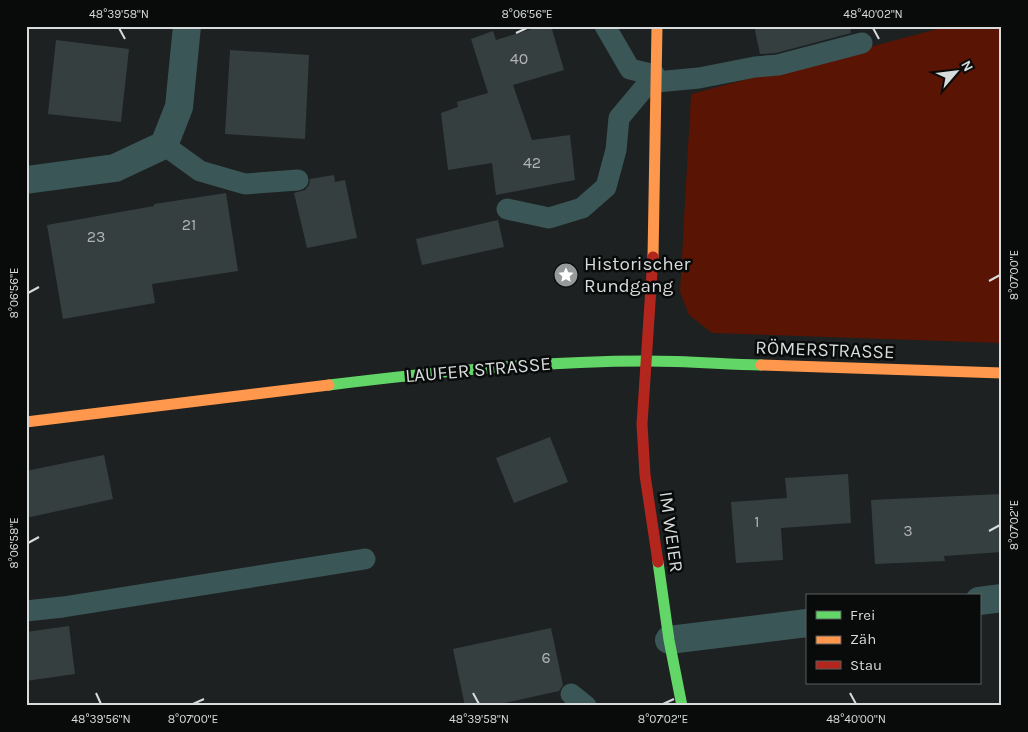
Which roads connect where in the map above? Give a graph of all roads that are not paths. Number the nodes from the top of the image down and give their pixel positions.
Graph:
1 (187, 26) edge
2 (605, 26) edge
3 (657, 26) edge
4 (862, 43) dead end
5 (655, 79) junction
6 (164, 145) junction
7 (26, 180) edge
8 (298, 180) dead end
9 (507, 209) dead end
10 (647, 361) junction
11 (1002, 373) edge
12 (26, 422) edge
13 (365, 560) dead end
14 (1002, 598) edge
15 (980, 601) edge
16 (26, 611) edge
17 (806, 623) edge
18 (669, 640) junction
19 (682, 706) edge

1 - 6 street
2 - 5 lane
3 - 5 main road
4 - 5 lane
5 - 9 lane
5 - 10 main road
6 - 7 street
6 - 8 lane
10 - 11 main road, RÖMERSTRASSE
10 - 12 main road, LAUFER STRASSE
10 - 18 main road, IM WEIER
13 - 16 lane
14 - 15 street
17 - 18 street
18 - 19 main road, IM WEIER

